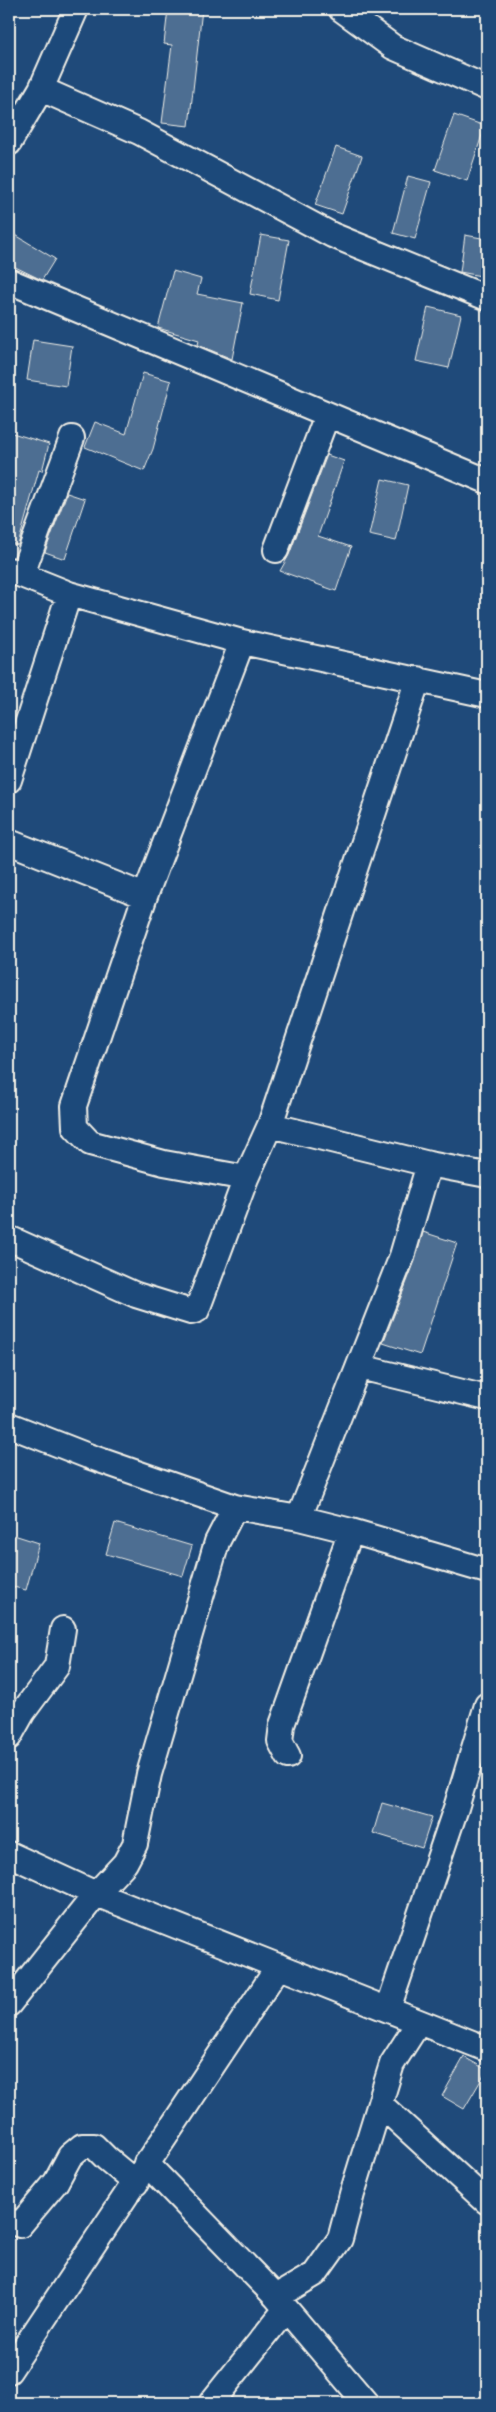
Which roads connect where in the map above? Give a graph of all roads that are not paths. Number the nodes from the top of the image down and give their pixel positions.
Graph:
1 (76, 9) edge
2 (340, 9) edge
3 (487, 88) edge
4 (41, 89) junction
5 (9, 143) edge
6 (9, 281) edge
7 (487, 298) edge
8 (327, 415) junction
9 (72, 438) dead end
10 (487, 482) edge
11 (276, 550) dead end
12 (15, 572) edge
13 (69, 594) junction
14 (242, 642) junction
15 (418, 679) junction
16 (487, 695) edge
17 (9, 780) edge
18 (9, 842) edge
19 (145, 896) junction
20 (270, 1125) junction
21 (429, 1164) junction
22 (487, 1174) edge
23 (246, 1178) junction
24 (9, 1240) edge
25 (360, 1367) junction
26 (487, 1398) edge
27 (9, 1425) edge
28 (235, 1507) junction
29 (299, 1518) junction
30 (351, 1531) junction
31 (487, 1571) edge
32 (63, 1629) dead end
33 (487, 1705) edge
34 (9, 1737) edge
35 (288, 1756) dead end
36 (9, 1854) edge
37 (96, 1894) junction
38 (279, 1966) junction
39 (9, 2004) edge
40 (388, 2009) junction
41 (419, 2022) junction
42 (487, 2049) edge
43 (381, 2105) junction
44 (141, 2173) junction
45 (487, 2202) edge
46 (9, 2221) edge
47 (281, 2303) junction
48 (9, 2371) edge
49 (211, 2403) edge
50 (366, 2403) edge

1 - 4 street
2 - 3 street
4 - 5 street
4 - 7 street
6 - 8 street
8 - 10 street
8 - 11 street
9 - 12 street
12 - 13 street
13 - 14 street
13 - 17 street
14 - 15 street
14 - 19 street
15 - 16 street
15 - 20 street
18 - 19 street
19 - 23 street
20 - 21 street
20 - 23 street
21 - 22 street
21 - 25 street
23 - 24 street
25 - 26 street
25 - 29 street
27 - 28 street
28 - 29 street
28 - 37 street
29 - 30 street
30 - 31 street
30 - 35 street
32 - 34 street
33 - 40 street
36 - 37 street
37 - 38 street
37 - 39 street
38 - 40 street
38 - 44 street
40 - 41 street
41 - 42 street
41 - 43 street
43 - 45 street
43 - 47 street
44 - 46 street
44 - 47 street
44 - 48 street
47 - 49 street
47 - 50 street

